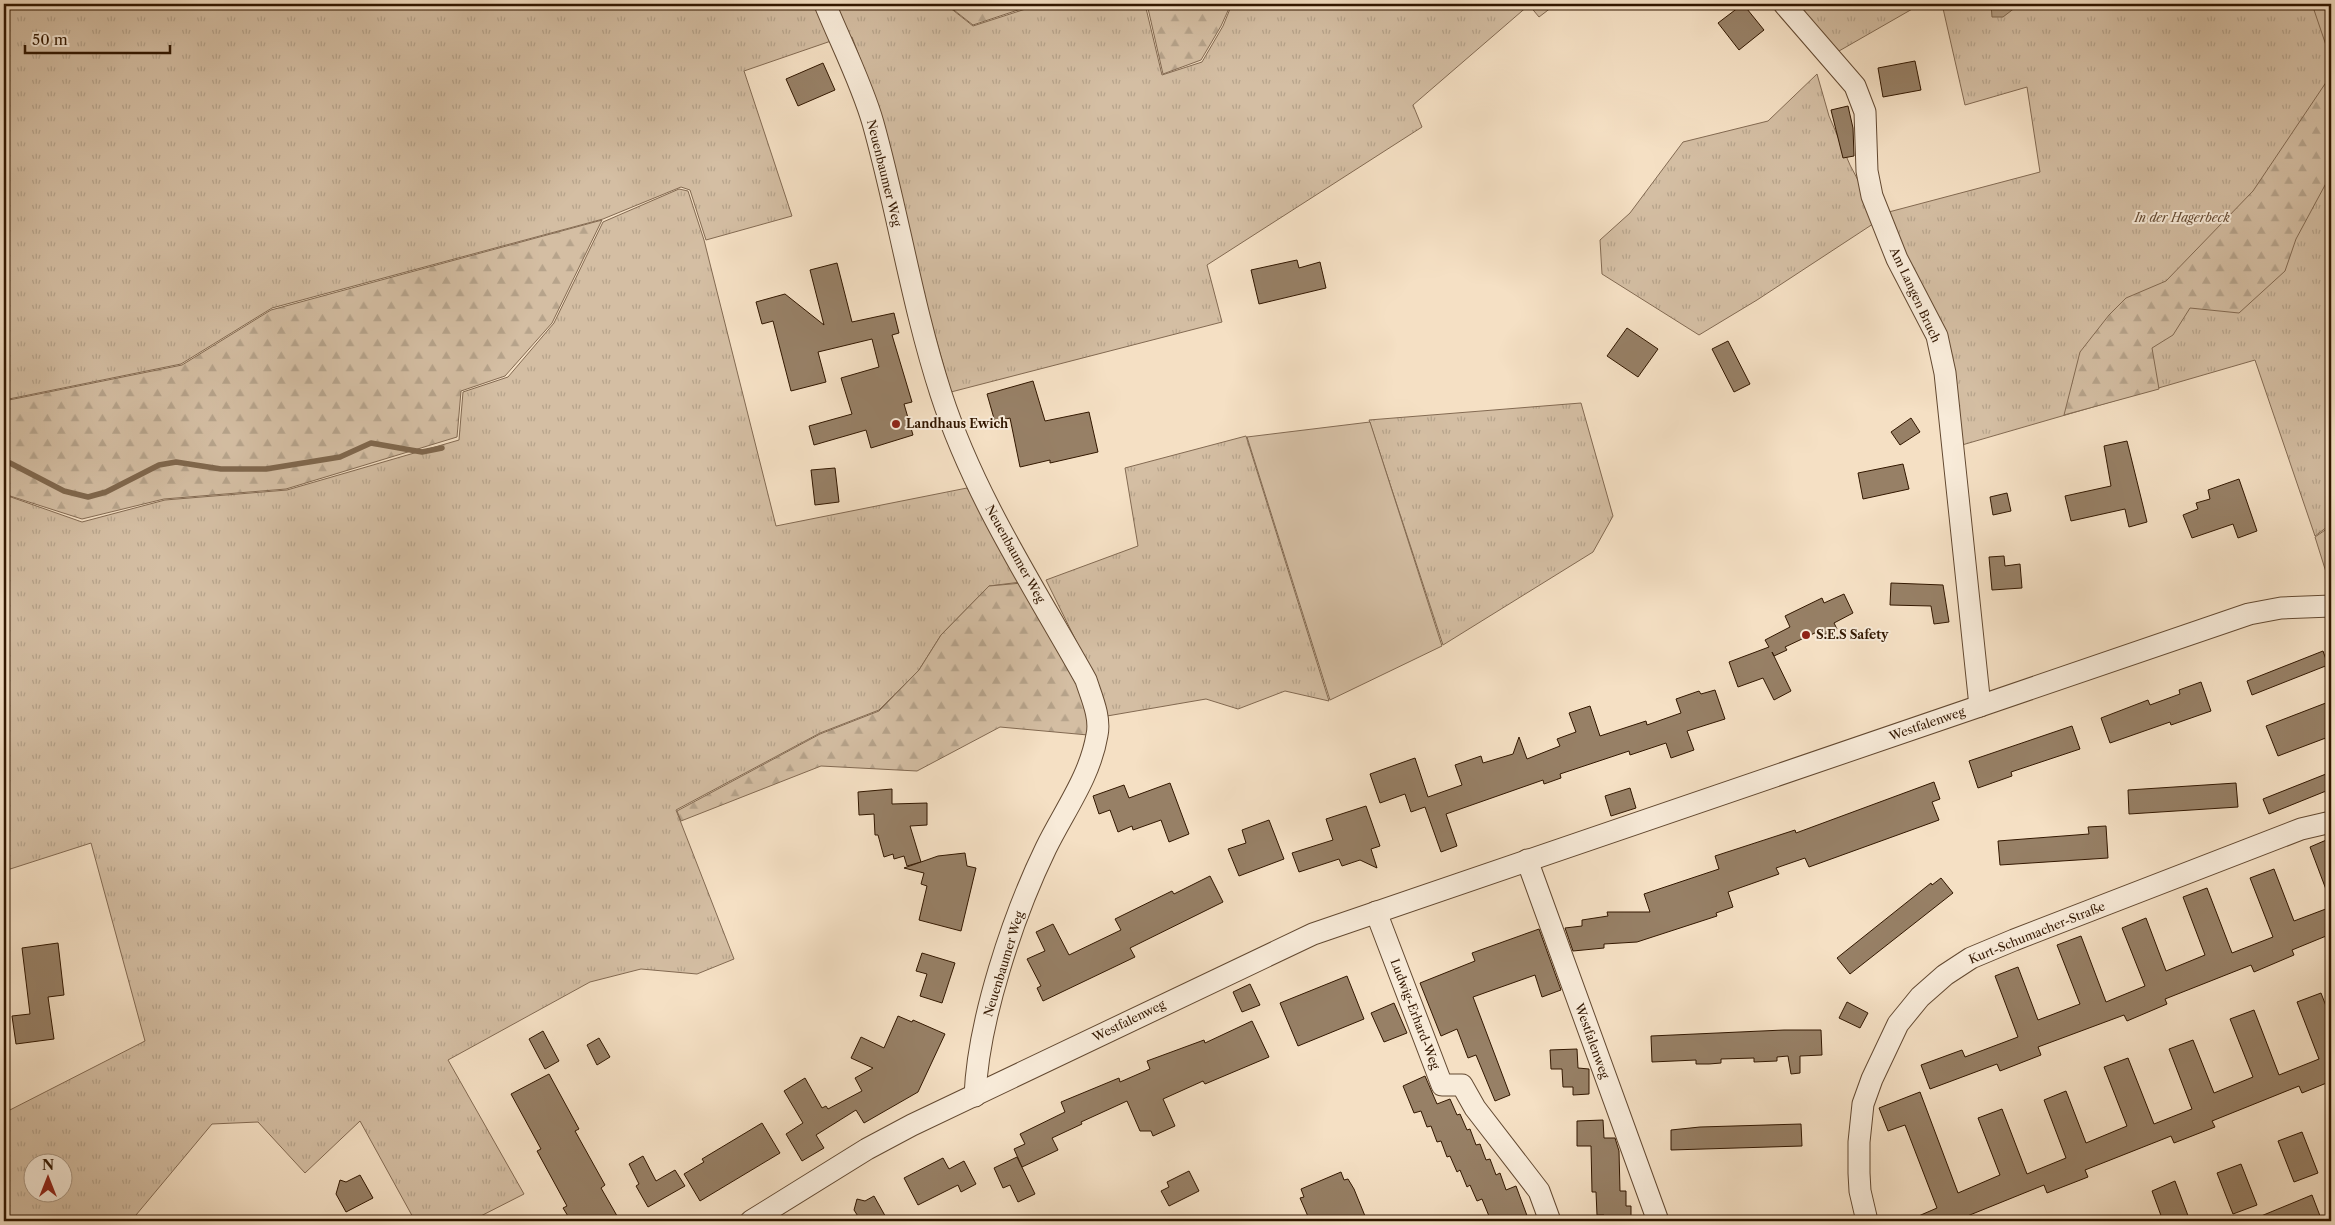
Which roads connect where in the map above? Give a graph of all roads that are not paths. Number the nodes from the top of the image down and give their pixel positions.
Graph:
1 (825, 4) edge
2 (1784, 4) edge
3 (2331, 606) edge
4 (1980, 706) junction
5 (2331, 822) edge
6 (1527, 860) junction
7 (1376, 912) junction
8 (975, 1096) junction
9 (751, 1221) edge
10 (1550, 1221) edge
11 (1658, 1221) edge
12 (1867, 1221) edge

1 - 8 street, Neuenbaumer Weg
2 - 4 street, Am Langen Bruch
3 - 4 street, Westfalenweg
4 - 6 street, Westfalenweg
5 - 12 street, Kurt-Schumacher-Straße
6 - 7 street, Westfalenweg
6 - 11 street, Westfalenweg
7 - 8 street, Westfalenweg
7 - 10 street, Ludwig-Erhard-Weg
8 - 9 street, Westfalenweg

